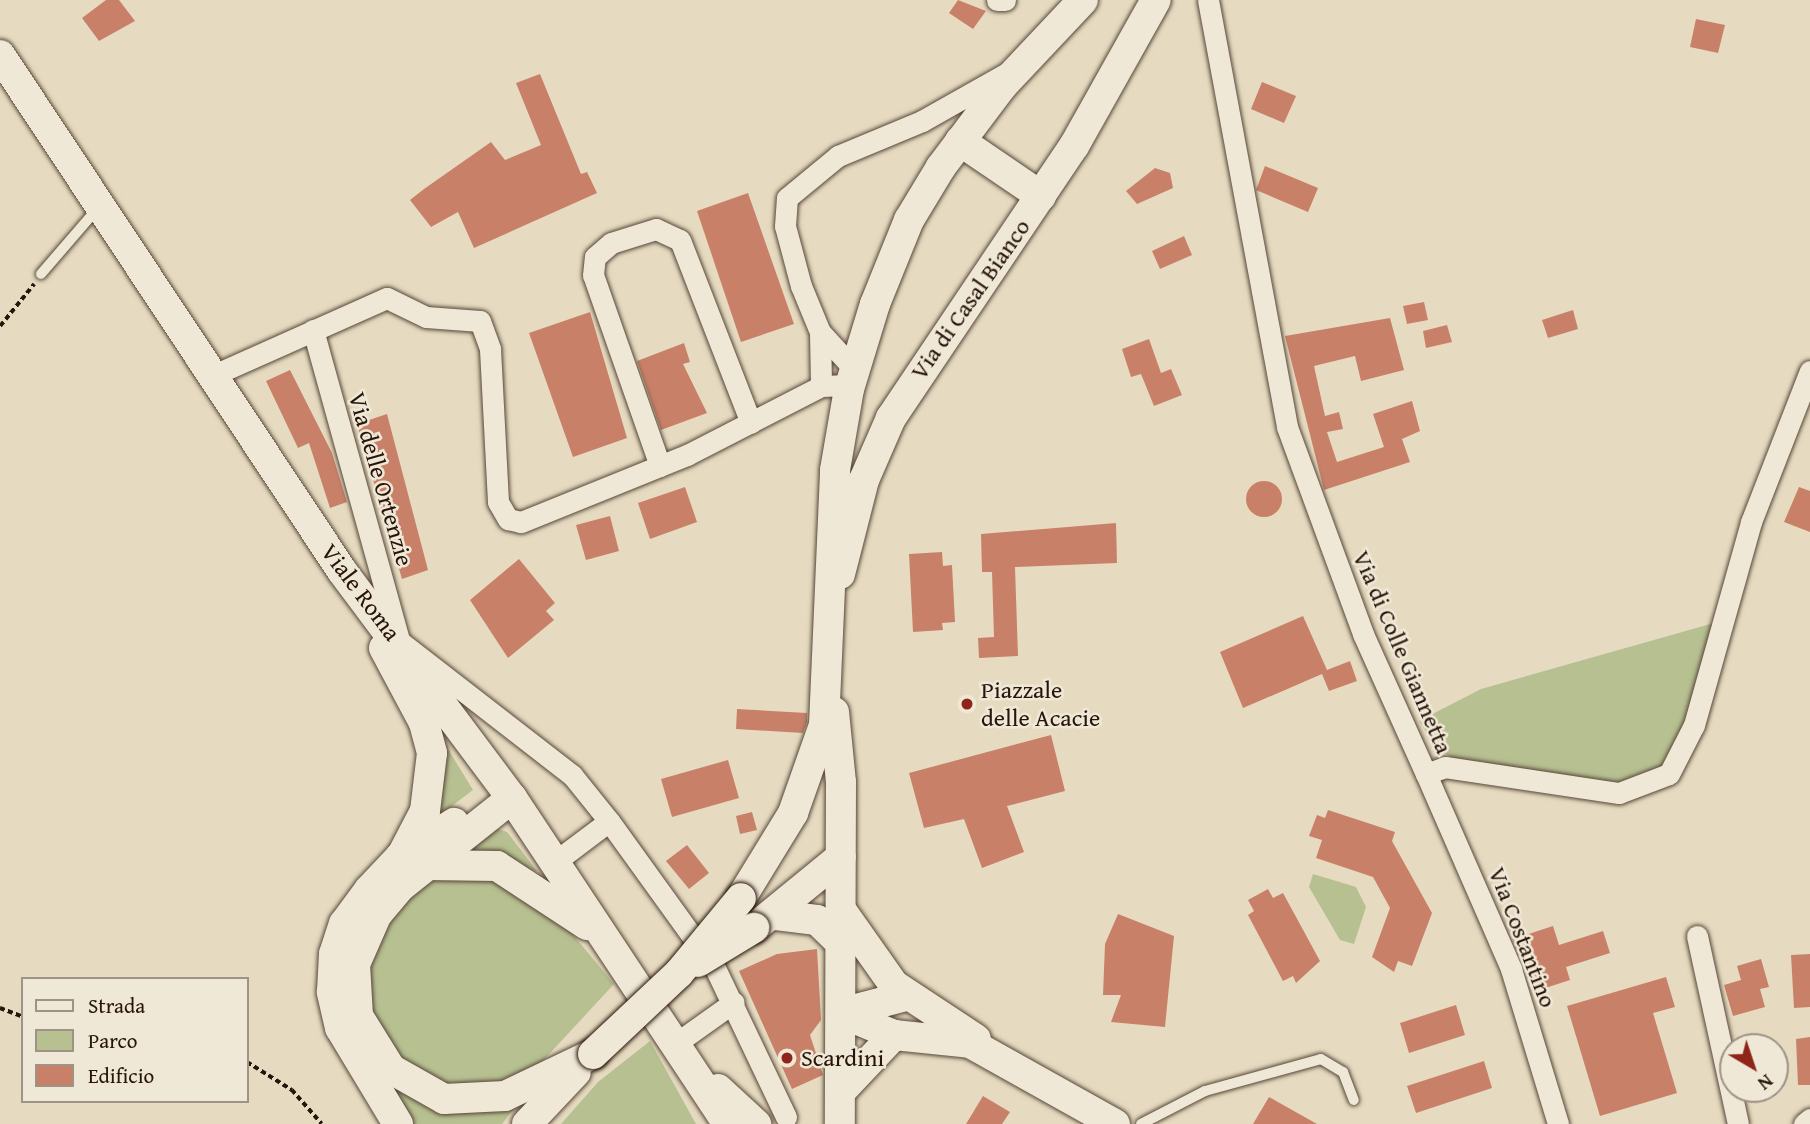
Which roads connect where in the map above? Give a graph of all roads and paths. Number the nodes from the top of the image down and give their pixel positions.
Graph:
1 (997, 0) edge
2 (1005, 0) edge
3 (1083, 0) edge
4 (1156, 1) edge
5 (1207, 4) edge
6 (0, 55) edge
7 (1017, 68) junction
8 (960, 141) junction
9 (1041, 197) junction
10 (102, 203) junction
11 (41, 274) joint
12 (0, 326) edge
13 (313, 330) junction
14 (820, 332) junction
15 (1810, 371) edge
16 (216, 374) junction
17 (842, 380) junction
18 (751, 423) junction
19 (660, 466) junction
20 (342, 571) junction
21 (829, 619) junction
22 (399, 641) junction
23 (830, 681) junction
24 (1426, 774) junction
25 (512, 798) junction
26 (609, 821) junction
27 (841, 857) junction
28 (414, 861) junction
29 (556, 861) junction
30 (841, 910) junction
31 (765, 921) junction
32 (1697, 936) dead end
33 (839, 941) junction
34 (611, 945) junction
35 (679, 973) junction
36 (906, 996) junction
37 (734, 1002) junction
38 (0, 1008) edge
39 (841, 1013) junction
40 (21, 1016) edge
41 (894, 1035) junction
42 (679, 1050) junction
43 (1001, 1058) junction
44 (585, 1062) junction
45 (248, 1063) edge
46 (842, 1090) junction
47 (1354, 1100) dead end
48 (786, 1116) dead end
49 (1810, 1119) edge
50 (323, 1124) edge
51 (398, 1124) edge
52 (527, 1124) edge
53 (547, 1124) edge
54 (708, 1124) edge
55 (728, 1124) edge
56 (756, 1124) edge
57 (840, 1124) edge
58 (1115, 1124) edge
59 (1140, 1124) edge
60 (1558, 1124) edge
61 (1738, 1124) edge
62 (1804, 1124) edge

1 - 2 street
3 - 7 main road, Via di Casal Bianco
4 - 9 main road, Via di Casal Bianco
5 - 24 street, Via di Colle Giannetta
6 - 10 main road, Viale Roma
7 - 8 main road, Via di Casal Bianco
7 - 14 street
8 - 9 main road
8 - 17 main road, Via di Casal Bianco
9 - 21 main road, Via di Casal Bianco
10 - 11 lane
10 - 16 main road, Viale Roma
11 - 12 path
13 - 16 street
13 - 19 street
13 - 22 street, Via delle Ortenzie
14 - 17 street
14 - 17 street
15 - 24 street, Via di Colle Giannetta
16 - 20 main road, Viale Roma
17 - 18 street
17 - 21 main road, Via di Casal Bianco
18 - 19 street
18 - 19 street
20 - 22 main road, Viale Roma
20 - 28 main road
21 - 23 main road, Via di Casal Bianco
22 - 25 main road, Viale Roma
22 - 26 street
23 - 27 main road
23 - 35 main road, Via di Casal Bianco, bridge
24 - 60 street, Via Costantino
25 - 28 main road
25 - 29 main road, Viale Roma
26 - 29 street
26 - 37 street
27 - 30 main road
27 - 31 main road
28 - 34 main road
28 - 44 main road
28 - 51 main road
29 - 34 main road, Viale Roma
30 - 33 main road
30 - 36 main road
31 - 33 main road
31 - 35 main road, bridge
32 - 61 street
33 - 39 main road
34 - 42 main road, Viale Roma
35 - 44 main road, bridge
36 - 39 main road
36 - 43 main road
37 - 42 street
37 - 48 street
38 - 40 path
39 - 41 main road
39 - 46 main road
41 - 43 main road
41 - 46 main road
42 - 54 main road
42 - 55 main road, Viale Roma
42 - 56 main road
43 - 58 main road
44 - 52 main road
44 - 53 main road
45 - 50 path
46 - 57 main road
47 - 59 lane
49 - 62 street

